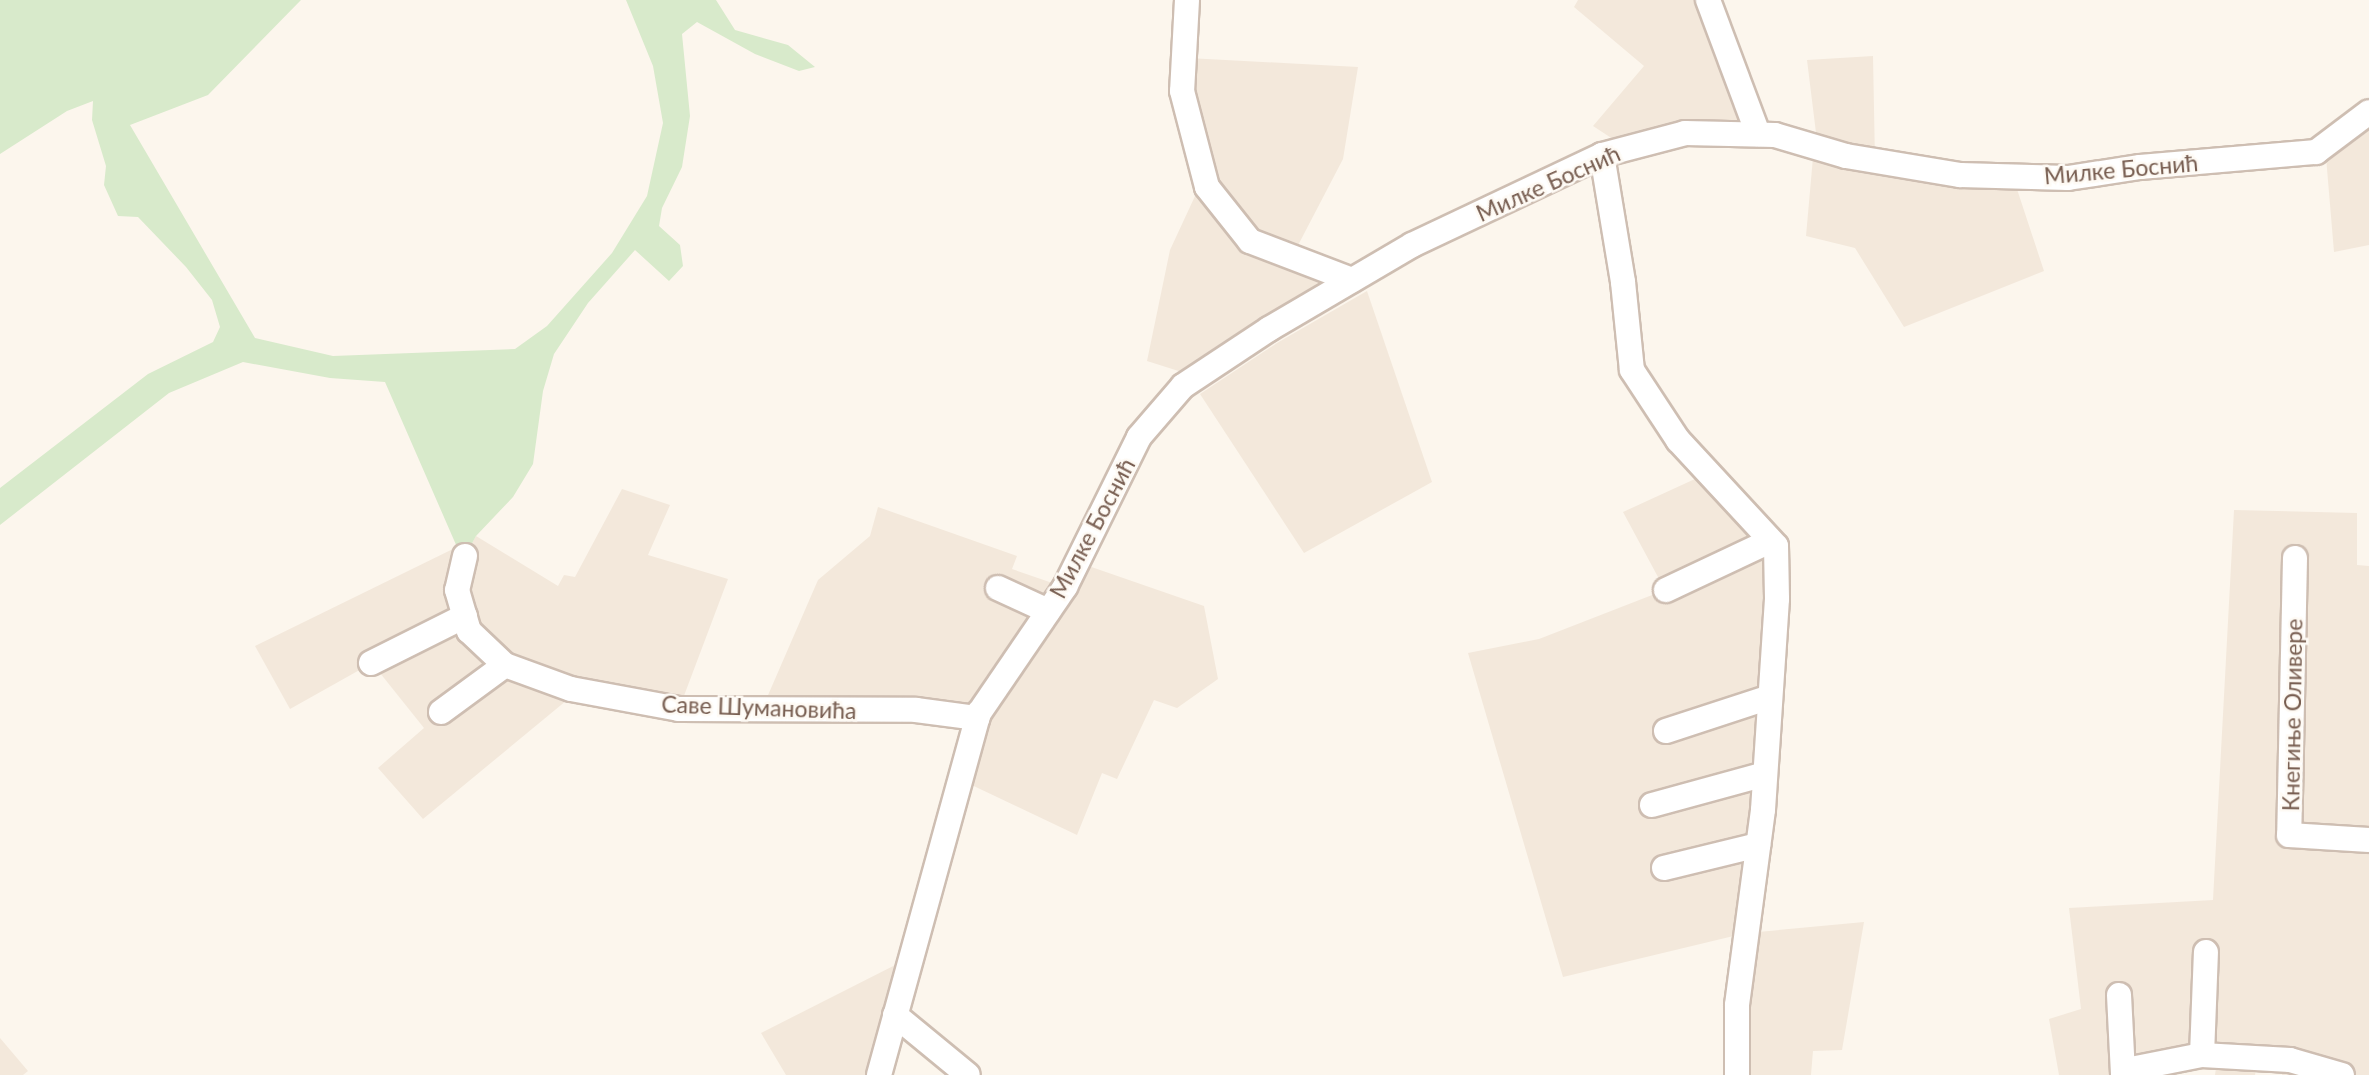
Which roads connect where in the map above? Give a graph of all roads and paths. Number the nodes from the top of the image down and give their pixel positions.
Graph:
1 (1187, 0) edge
2 (1708, 0) edge
3 (2369, 112) edge
4 (1758, 134) junction
5 (1602, 155) junction
6 (1352, 280) junction
7 (1770, 541) junction
8 (465, 556) dead end
9 (2295, 558) dead end
10 (998, 588) dead end
11 (1666, 590) dead end
12 (1048, 611) junction
13 (465, 616) junction
14 (372, 663) dead end
15 (505, 664) junction
16 (1770, 697) junction
17 (441, 712) dead end
18 (977, 718) junction
19 (1666, 731) dead end
20 (1765, 774) junction
21 (1652, 805) dead end
22 (2369, 840) edge
23 (1758, 845) junction
24 (1664, 868) dead end
25 (2206, 952) dead end
26 (2119, 995) dead end
27 (895, 1015) junction
28 (2202, 1055) junction
29 (879, 1075) edge
30 (968, 1075) edge
31 (1737, 1075) edge
32 (2124, 1075) edge
33 (2342, 1075) edge

1 - 6 street
2 - 4 street
3 - 4 street, Милке Боснић
4 - 5 street, Милке Боснић
5 - 6 street, Милке Боснић
5 - 7 street
6 - 12 street, Милке Боснић
7 - 11 street
7 - 16 street
8 - 13 street, Саве Шумановића
9 - 22 street, Кнегиње Оливере
10 - 12 street, Милке Боснић
12 - 18 street, Милке Боснић
13 - 14 street
13 - 15 street, Саве Шумановића
15 - 17 street
15 - 18 street, Саве Шумановића
16 - 19 street
16 - 20 street
18 - 27 street, Милке Боснић
20 - 21 street
20 - 23 street
23 - 24 street
23 - 31 street
25 - 28 street
26 - 32 street
27 - 29 street, Милке Боснић
27 - 30 street
28 - 32 street
28 - 33 street

